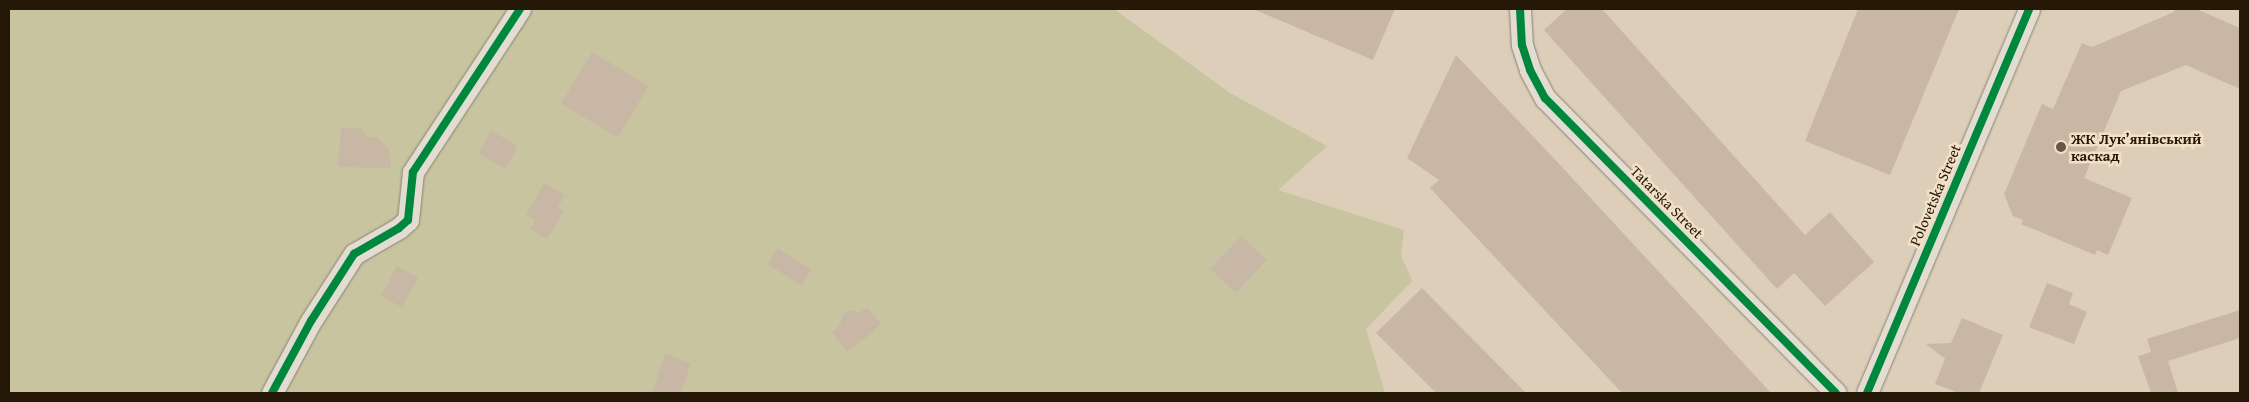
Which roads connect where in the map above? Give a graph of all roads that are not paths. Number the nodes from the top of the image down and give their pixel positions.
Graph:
1 (520, 9) edge
2 (1520, 9) edge
3 (2029, 9) edge
4 (272, 393) edge
5 (1836, 393) edge
6 (1867, 393) edge

1 - 4 street
2 - 5 street, Tatarska Street
3 - 6 street, Polovetska Street

